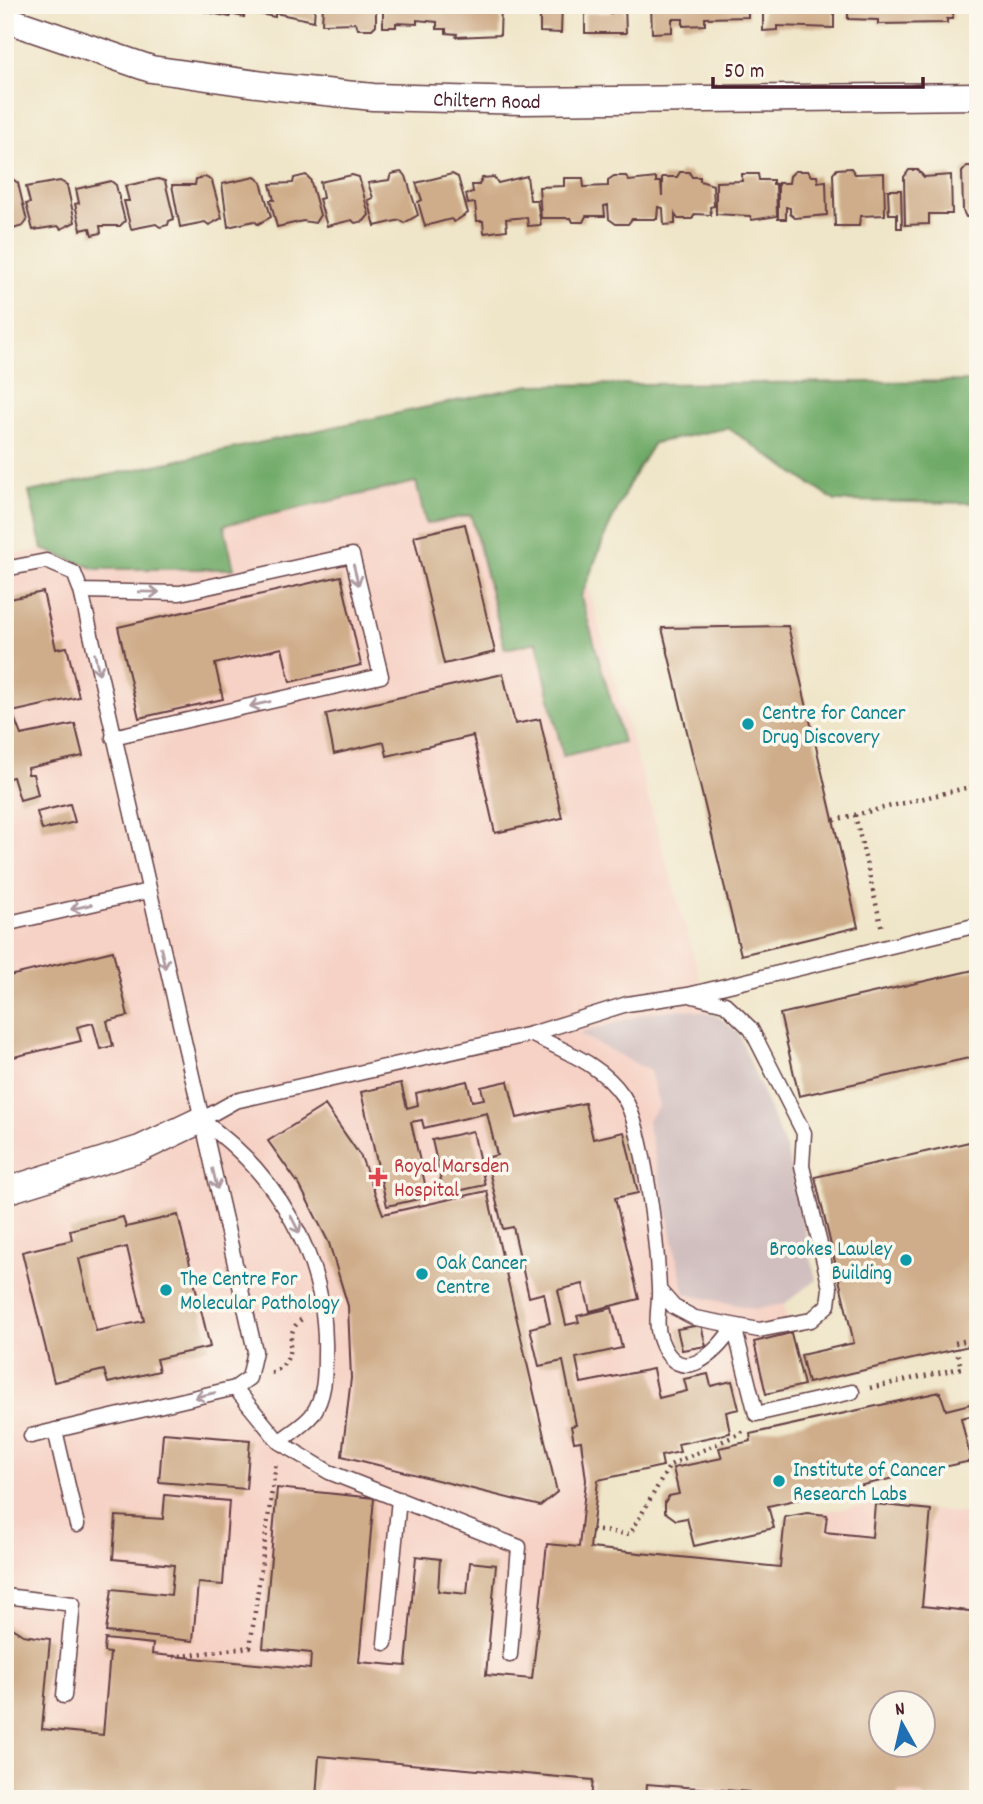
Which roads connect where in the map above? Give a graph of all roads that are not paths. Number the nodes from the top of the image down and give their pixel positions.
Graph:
1 (5, 19) edge
2 (978, 96) edge
3 (5, 569) edge
4 (80, 591) junction
5 (113, 737) junction
6 (148, 891) junction
7 (5, 925) edge
8 (978, 925) edge
9 (688, 995) junction
10 (531, 1034) junction
11 (201, 1120) junction
12 (5, 1191) edge
13 (659, 1290) junction
14 (734, 1326) junction
15 (235, 1388) junction
16 (852, 1392) road end
17 (55, 1430) junction
18 (32, 1436) dead end
19 (279, 1442) junction
20 (399, 1499) junction
21 (77, 1525) dead end
22 (5, 1596) edge
23 (385, 1643) dead end
24 (510, 1655) dead end
25 (64, 1696) dead end

1 - 2 street, Chiltern Road
3 - 4 lane
4 -> 5 lane
4 -> 5 lane
5 - 6 lane
6 -> 7 lane
6 -> 11 lane
8 - 9 lane
9 - 10 lane
9 - 14 lane
10 - 11 lane
10 - 13 lane
11 - 12 street
11 -> 15 lane
11 -> 19 lane
13 - 14 lane
13 - 14 lane
14 - 16 lane
15 -> 17 lane
15 - 19 lane
17 - 18 lane
17 - 21 lane
19 - 20 lane
20 - 23 lane
20 - 24 lane
22 - 25 lane

